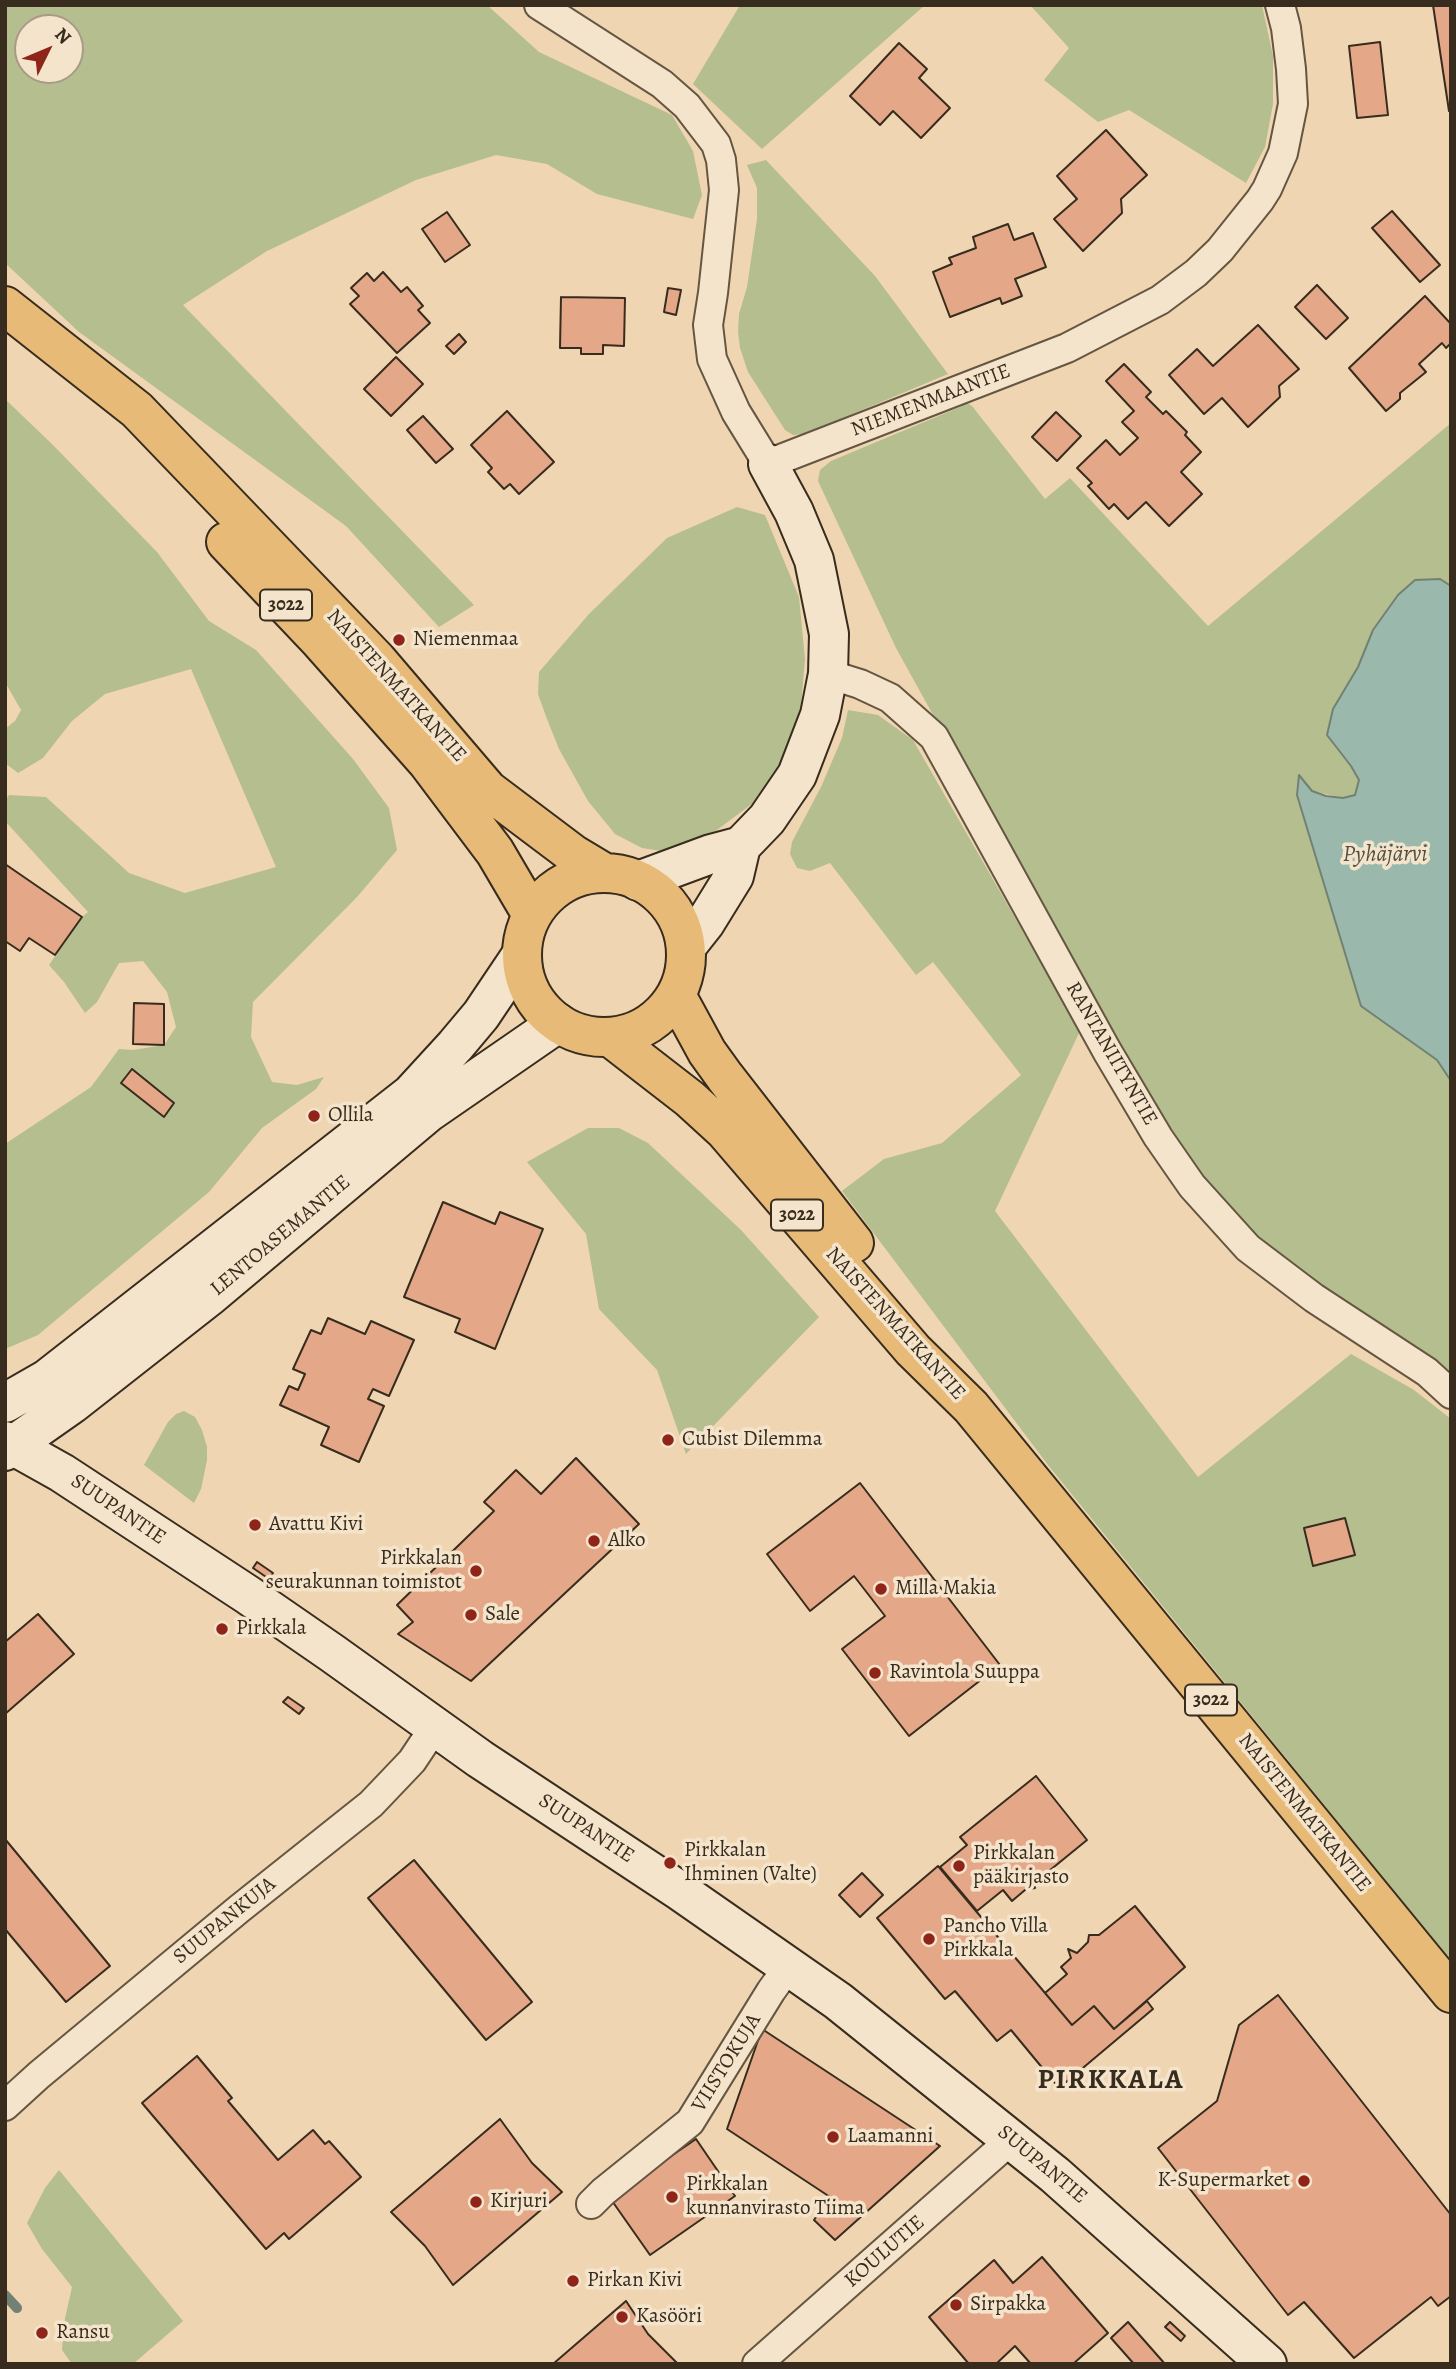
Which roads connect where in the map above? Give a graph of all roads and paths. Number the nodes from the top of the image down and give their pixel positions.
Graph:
1 (540, 5) edge
2 (1280, 5) edge
3 (10, 311) edge
4 (768, 464) junction
5 (828, 674) junction
6 (741, 846) junction
7 (621, 877) junction
8 (532, 915) junction
9 (686, 947) junction
10 (522, 954) junction
11 (676, 995) junction
12 (558, 1023) junction
13 (610, 1037) junction
14 (1451, 1394) edge
15 (5, 1403) edge
16 (971, 1407) junction
17 (8, 1446) edge
18 (434, 1728) junction
19 (789, 1966) junction
20 (1451, 1993) edge
21 (5, 2106) edge
22 (1012, 2139) junction
23 (591, 2204) dead end
24 (757, 2364) edge
25 (1267, 2364) edge

1 - 4 street
2 - 4 street, NIEMENMAANTIE
3 - 7 main road, NAISTENMATKANTIE / 3022
3 - 8 main road, NAISTENMATKANTIE / 3022
4 - 5 street
5 - 6 street
5 - 14 street, RANTANIITYNTIE
6 - 7 street
6 - 9 street
7 - 8 main road, 3022
7 - 9 main road, 3022
8 - 10 main road, 3022
9 - 11 main road, 3022
10 - 12 main road, 3022
10 - 15 street, LENTOASEMANTIE
11 - 13 main road, 3022
11 - 16 main road, NAISTENMATKANTIE / 3022
12 - 13 main road, 3022
12 - 17 street, LENTOASEMANTIE
13 - 16 main road, NAISTENMATKANTIE / 3022
16 - 20 main road, NAISTENMATKANTIE / 3022
17 - 18 street, SUUPANTIE
18 - 19 street, SUUPANTIE
18 - 21 street, SUUPANKUJA
19 - 22 street, SUUPANTIE
19 - 23 street, VIISTOKUJA
22 - 24 street, KOULUTIE
22 - 25 street, SUUPANTIE

